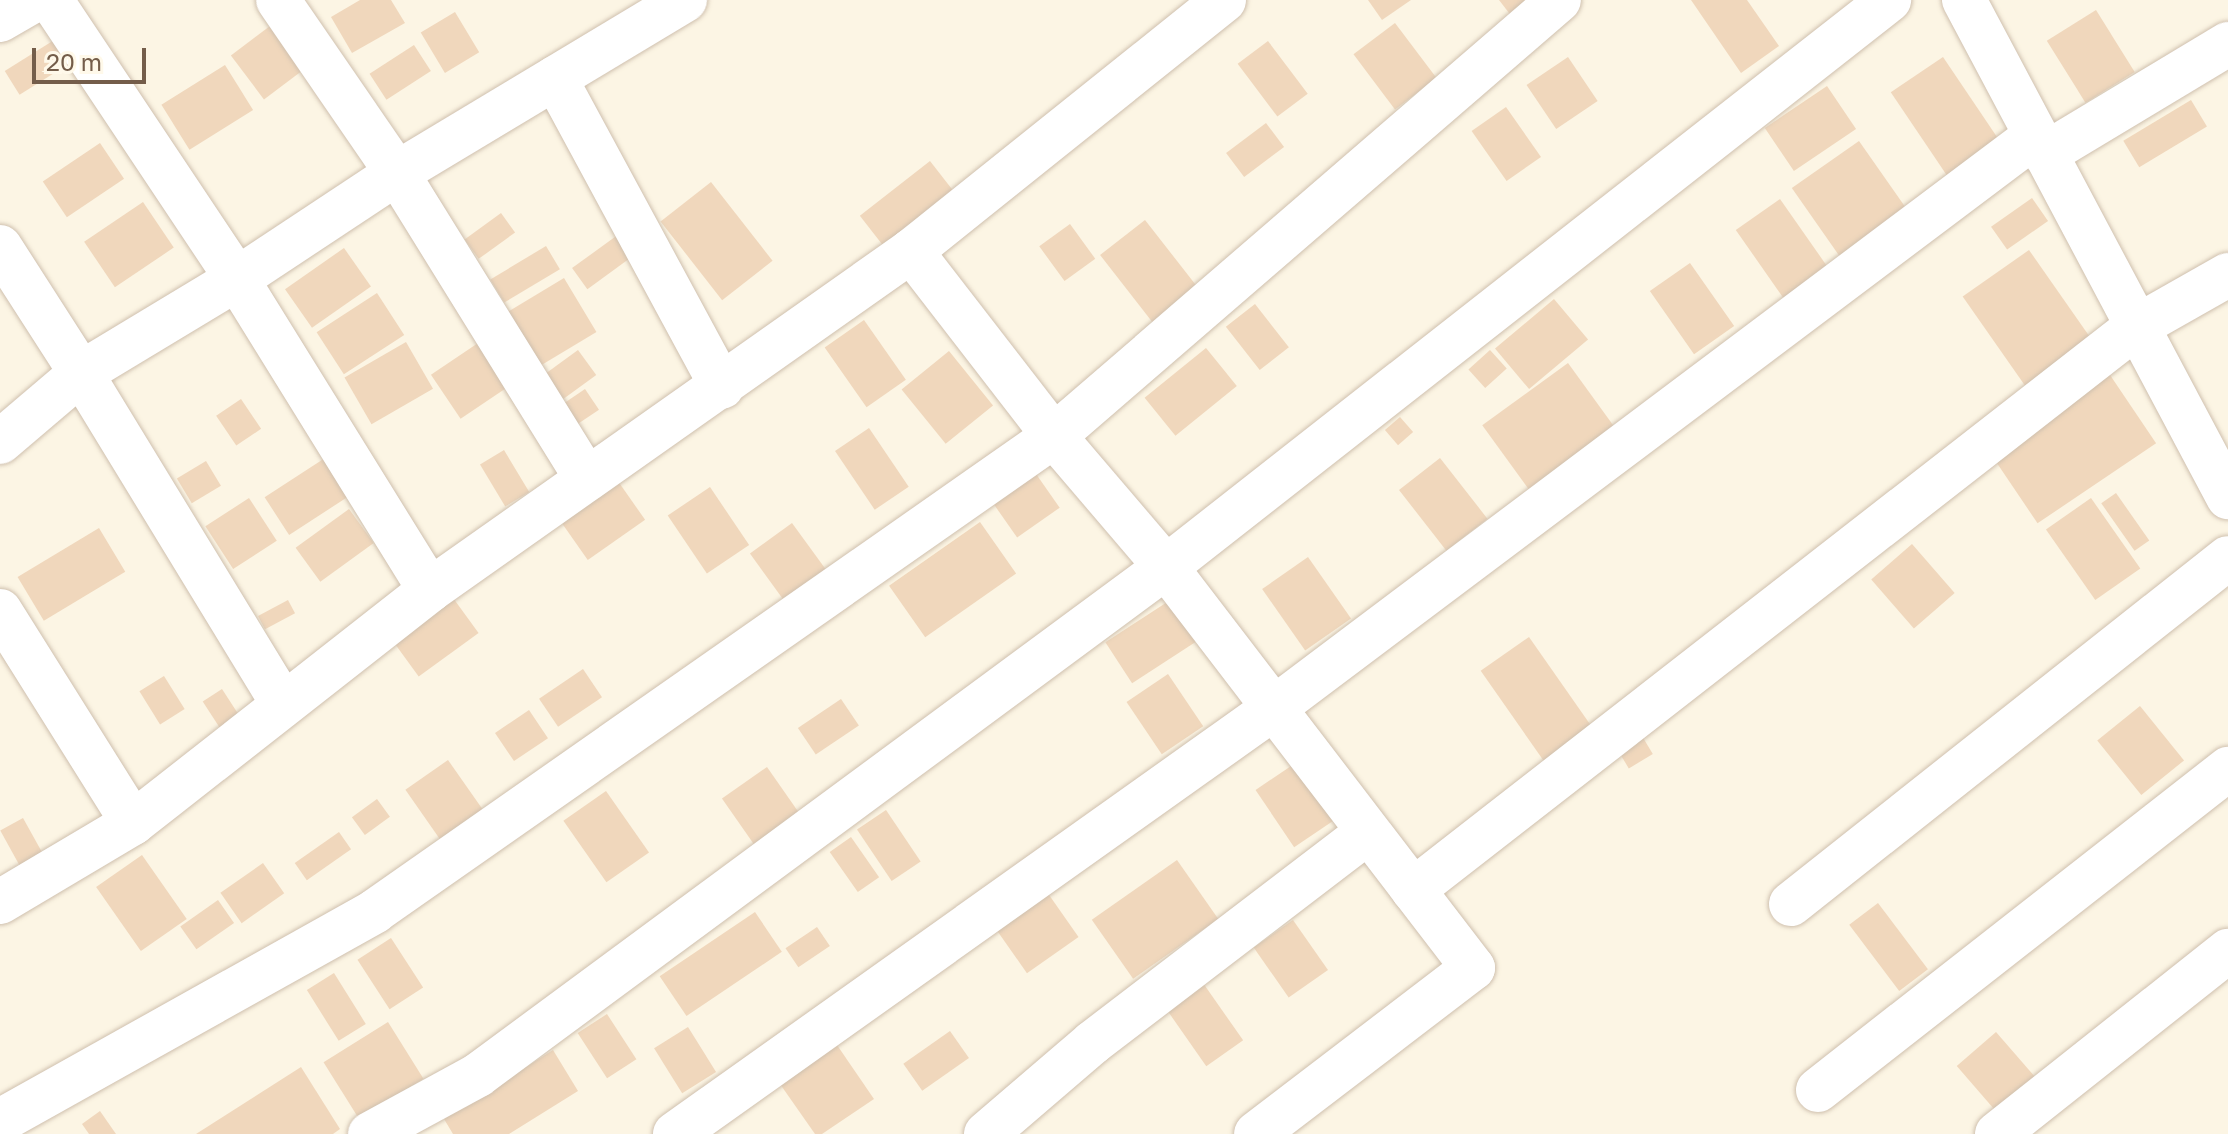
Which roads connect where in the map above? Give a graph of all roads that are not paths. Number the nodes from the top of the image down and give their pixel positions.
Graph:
1 (34, 0) edge
2 (51, 0) edge
3 (278, 0) edge
4 (685, 0) edge
5 (1224, 0) edge
6 (1559, 0) edge
7 (1889, 0) edge
8 (1964, 0) edge
9 (0, 20) edge
10 (2228, 44) edge
11 (555, 78) junction
12 (2040, 145) junction
13 (397, 173) junction
14 (0, 247) edge
15 (911, 251) junction
16 (2228, 275) edge
17 (237, 279) junction
18 (2136, 327) junction
19 (81, 373) junction
20 (722, 387) junction
21 (1054, 436) junction
22 (0, 442) edge
23 (2222, 476) edge
24 (587, 479) junction
25 (2228, 558) edge
26 (1166, 567) junction
27 (430, 590) junction
28 (0, 611) edge
29 (283, 704) junction
30 (1274, 708) junction
31 (2228, 769) edge
32 (133, 823) junction
33 (1368, 832) junction
34 (1413, 890) junction
35 (0, 902) edge
36 (1791, 904) dead end
37 (2228, 951) edge
38 (1818, 1090) dead end
39 (0, 1121) edge
40 (1259, 1133) edge
41 (370, 1134) edge
42 (675, 1134) edge
43 (986, 1134) edge
44 (1997, 1134) edge

1 - 9 street
2 - 17 street
3 - 13 street
4 - 11 street
5 - 15 street
6 - 21 street
7 - 26 street
8 - 12 street
10 - 12 street
11 - 13 street
11 - 20 street
12 - 18 street
12 - 30 street
13 - 17 street
13 - 24 street
14 - 19 street
15 - 20 street
15 - 21 street
16 - 18 street
17 - 19 street
17 - 27 street
18 - 23 street
18 - 34 street
19 - 22 street
19 - 29 street
20 - 24 street
21 - 26 street
21 - 39 street
24 - 27 street
25 - 36 street
26 - 30 street
26 - 41 street
27 - 29 street
28 - 32 street
29 - 32 street
30 - 33 street
30 - 42 street
31 - 38 street
32 - 35 street
33 - 34 street
33 - 43 street
34 - 40 street
37 - 44 street

